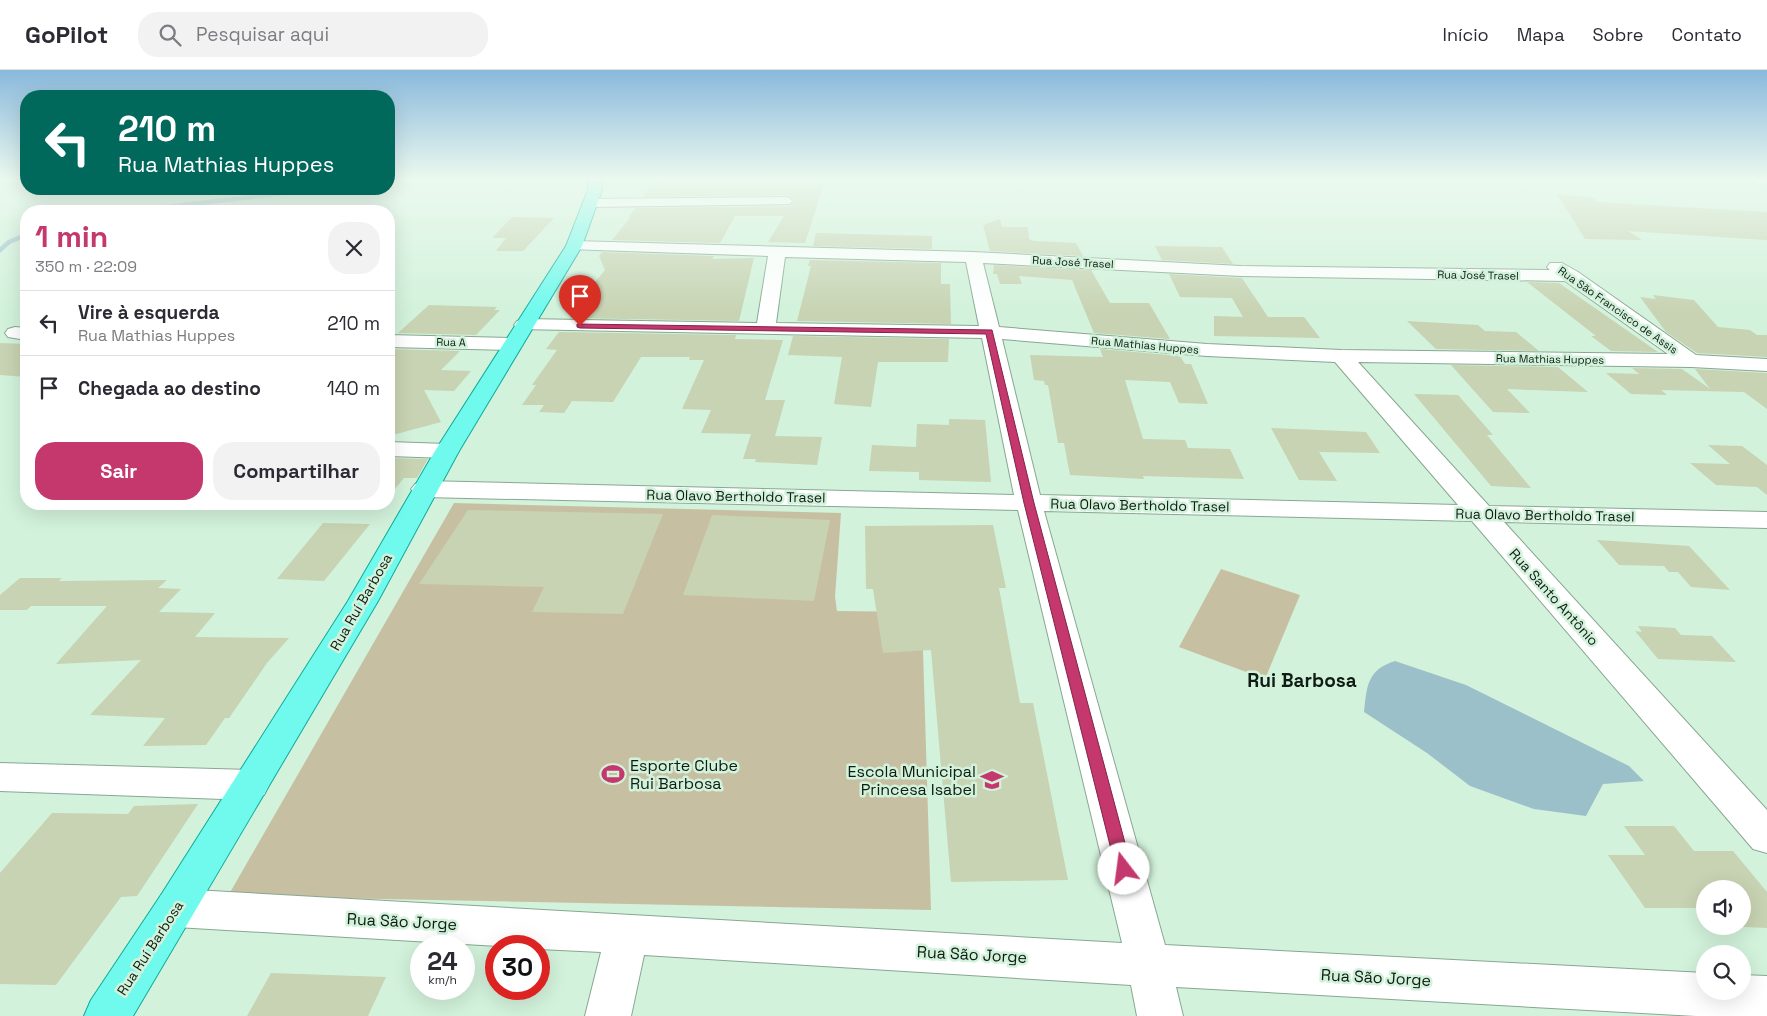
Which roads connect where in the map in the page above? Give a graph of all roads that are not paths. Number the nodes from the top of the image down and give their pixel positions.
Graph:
1 (581, 224) edge
2 (574, 246) junction
3 (777, 252) junction
4 (972, 258) junction
5 (1544, 260) dead end
6 (1572, 276) junction
7 (766, 328) junction
8 (990, 332) junction
9 (518, 334) junction
10 (395, 341) edge
11 (1341, 356) junction
12 (1691, 361) junction
13 (1767, 365) edge
14 (395, 449) edge
15 (447, 451) junction
16 (424, 490) junction
17 (1029, 503) junction
18 (1480, 514) junction
19 (1767, 520) edge
20 (0, 777) edge
21 (251, 785) junction
22 (1767, 837) edge
23 (176, 908) junction
24 (627, 934) junction
25 (1149, 965) junction
26 (1767, 998) edge
27 (107, 1016) edge
28 (608, 1016) edge
29 (1160, 1016) edge

1 - 2 main road, Rua Ruí Barbosa
2 - 3 street, Rua José Trasel
2 - 9 main road, Rua Ruí Barbosa
3 - 4 street, Rua José Trasel
3 - 7 street
4 - 6 street, Rua José Trasel
4 - 8 street
5 - 6 street, Rua São Francisco de Assis
6 - 12 street, Rua São Francisco de Assis
7 - 8 street, Rua Mathias Huppes
7 - 9 street, Rua Mathias Huppes
8 - 11 street, Rua Mathias Huppes
8 - 17 street
9 - 10 street, Rua A
9 - 15 main road, Rua Ruí Barbosa
11 - 12 street, Rua Mathias Huppes
11 - 18 street, Rua Santo Antônio
12 - 13 street, Rua Mathias Huppes
14 - 15 street
15 - 16 main road, Rua Ruí Barbosa
16 - 17 street, Rua Olavo Bertholdo Trasel
16 - 21 main road, Rua Ruí Barbosa
17 - 18 street, Rua Olavo Bertholdo Trasel
17 - 25 street
18 - 19 street, Rua Olavo Bertholdo Trasel
18 - 22 street, Rua Santo Antônio
20 - 21 street
21 - 23 main road, Rua Ruí Barbosa
23 - 24 street, Rua São Jorge
23 - 27 main road, Rua Ruí Barbosa
24 - 25 street, Rua São Jorge
24 - 28 street
25 - 26 street, Rua São Jorge
25 - 29 street

